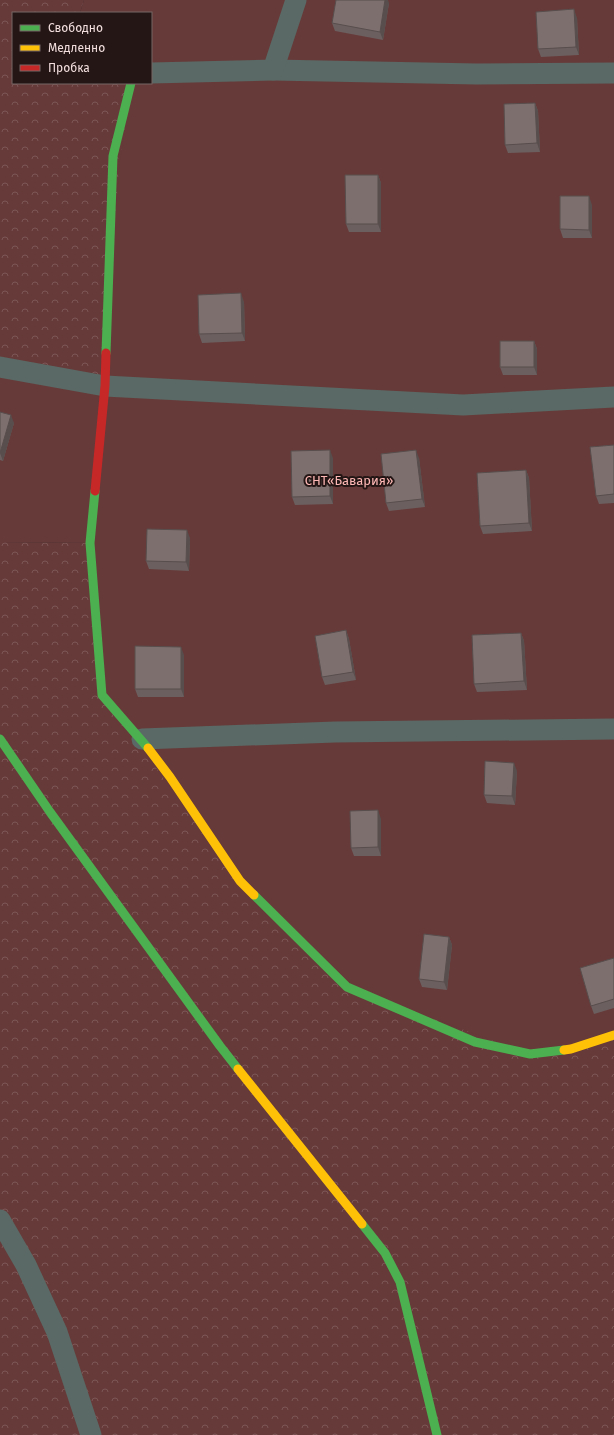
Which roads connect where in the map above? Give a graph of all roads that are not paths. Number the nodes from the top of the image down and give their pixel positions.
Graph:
1 (296, 0) edge
2 (273, 70) junction
3 (152, 72) edge
4 (614, 73) edge
5 (131, 84) edge
6 (0, 367) edge
7 (105, 386) junction
8 (614, 398) edge
9 (614, 729) edge
10 (0, 739) edge
11 (142, 739) junction
12 (614, 1035) edge
13 (0, 1220) edge
14 (91, 1435) edge
15 (437, 1435) edge

1 - 2 street
2 - 3 street
2 - 4 street
5 - 7 street
6 - 7 street
7 - 8 street
7 - 11 street
9 - 11 street
10 - 15 street
11 - 12 street
13 - 14 street

